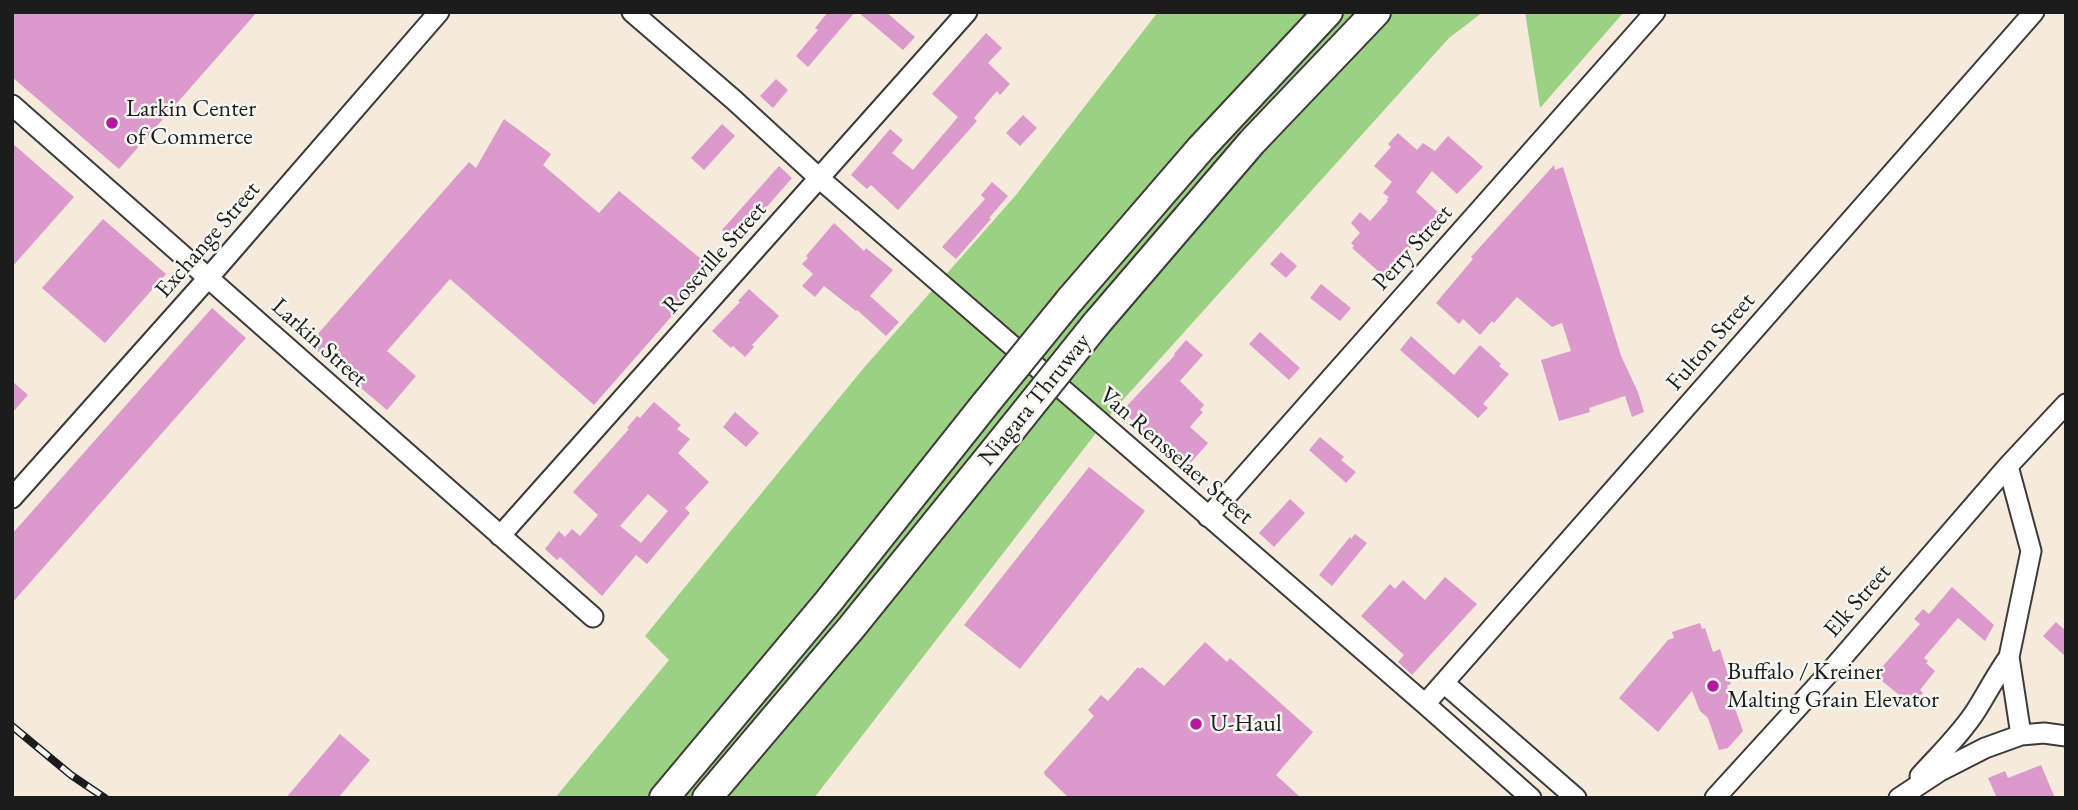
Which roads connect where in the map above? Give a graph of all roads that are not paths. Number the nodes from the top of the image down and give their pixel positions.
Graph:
1 (439, 12) edge
2 (632, 12) edge
3 (967, 12) edge
4 (1328, 12) edge
5 (1376, 12) edge
6 (1655, 12) edge
7 (2034, 12) edge
8 (12, 105) edge
9 (819, 178) junction
10 (209, 277) junction
11 (2066, 404) edge
12 (2008, 466) junction
13 (12, 498) edge
14 (1208, 517) junction
15 (500, 536) junction
16 (593, 617) dead end
17 (2009, 657) junction
18 (1444, 683) junction
19 (1425, 704) junction
20 (2021, 735) junction
21 (2066, 736) edge
22 (1900, 797) edge
23 (664, 798) edge
24 (707, 798) edge
25 (1531, 798) edge
26 (1576, 798) edge
27 (1715, 798) edge

1 - 10 street, Exchange Street
2 - 9 street, Van Rensselaer Street
3 - 9 street, Roseville Street
4 - 23 highway, Niagara Thruway, bridge
5 - 24 highway, Niagara Thruway, bridge
6 - 14 street, Perry Street
7 - 18 street, Fulton Street
8 - 10 street, Larkin Street
9 - 14 street, Van Rensselaer Street
9 - 15 street, Roseville Street
10 - 13 street, Exchange Street
10 - 15 street, Larkin Street
11 - 12 street, Elk Street
12 - 17 street
12 - 27 street, Elk Street
14 - 19 street, Van Rensselaer Street
15 - 16 street, Larkin Street
17 - 20 street
17 - 22 street
18 - 19 street, Fulton Street
18 - 26 street
19 - 25 street, Van Rensselaer Street
20 - 21 street
20 - 22 street

